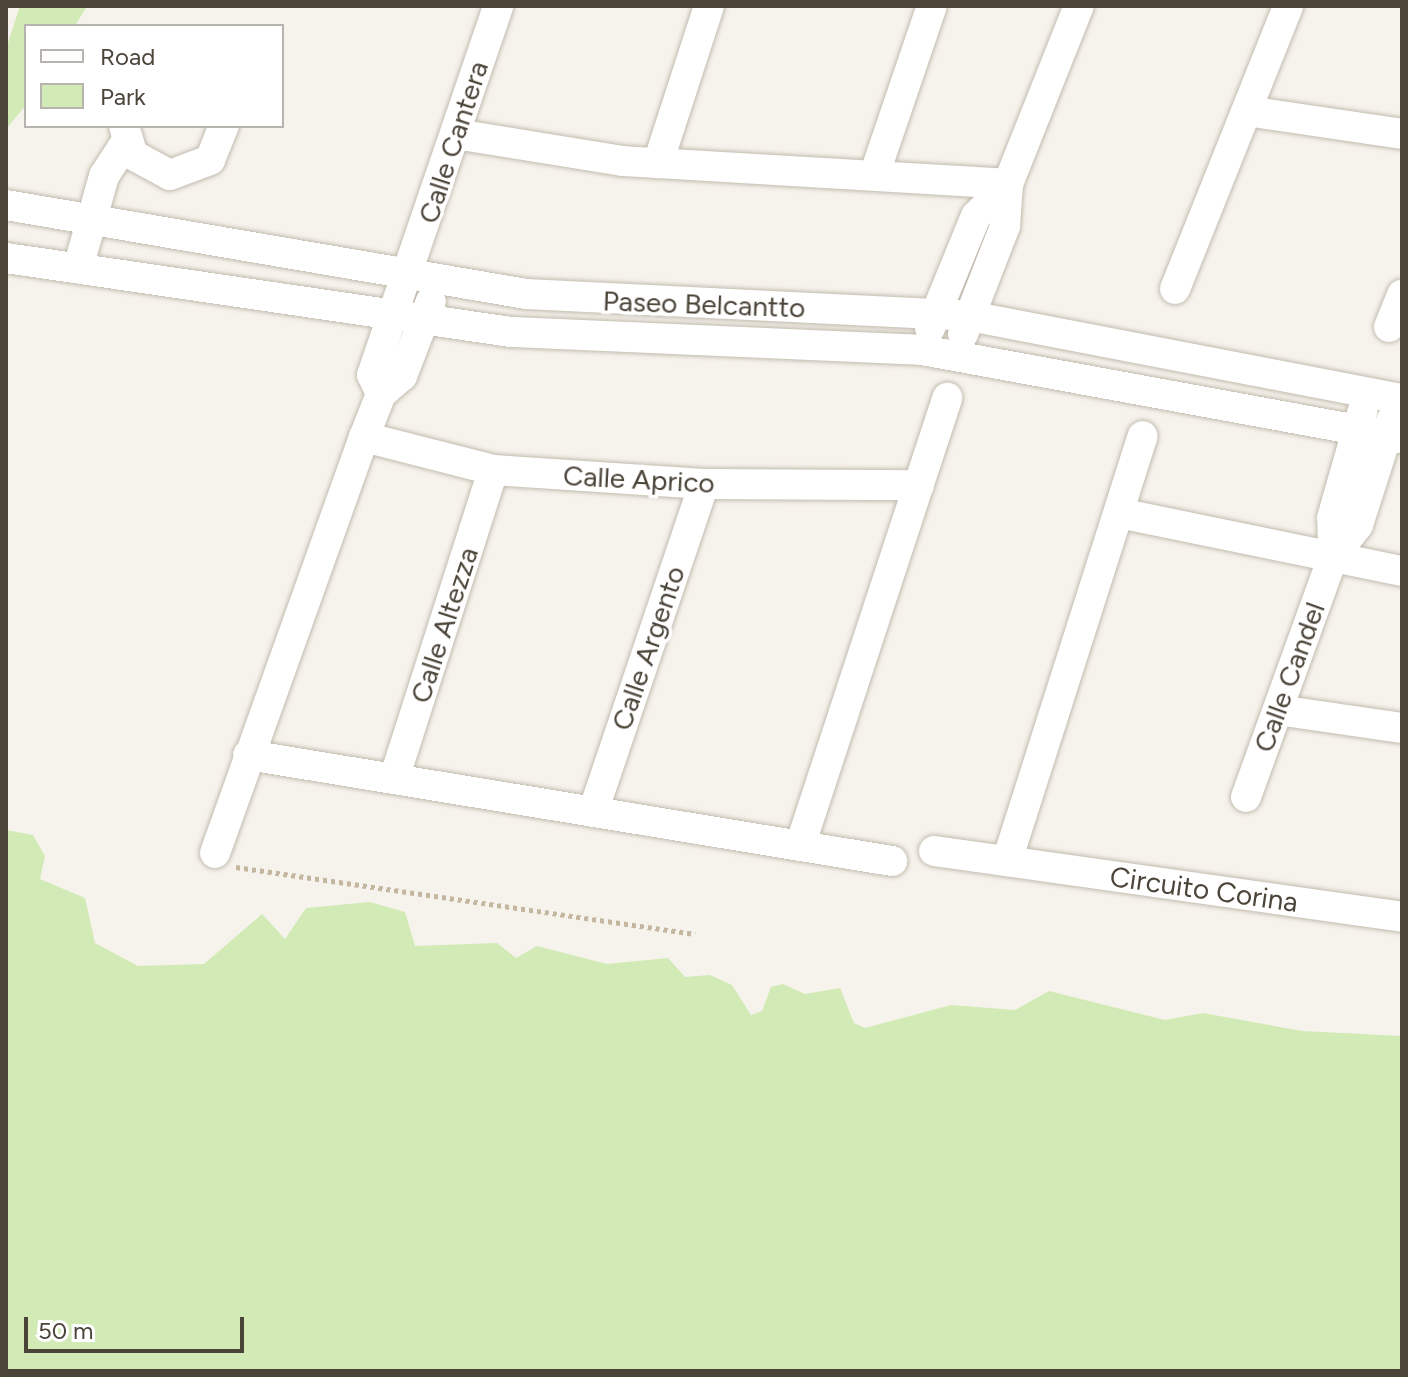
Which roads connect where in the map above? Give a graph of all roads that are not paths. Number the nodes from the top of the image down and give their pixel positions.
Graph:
1 (498, 6) edge
2 (709, 6) edge
3 (932, 6) edge
4 (1079, 6) edge
5 (1288, 6) edge
6 (1247, 111) junction
7 (223, 128) edge
8 (125, 134) edge
9 (456, 134) junction
10 (1402, 134) edge
11 (658, 163) junction
12 (875, 173) junction
13 (1008, 184) junction
14 (6, 205) edge
15 (91, 221) junction
16 (6, 258) edge
17 (78, 268) junction
18 (408, 277) junction
19 (439, 282) junction
20 (1175, 289) dead end
21 (1402, 294) edge
22 (937, 312) junction
23 (410, 316) junction
24 (970, 316) junction
25 (1389, 327) dead end
26 (922, 350) junction
27 (955, 355) junction
28 (1368, 393) junction
29 (947, 398) dead end
30 (1400, 399) edge
31 (1143, 436) dead end
32 (364, 437) junction
33 (1376, 442) edge
34 (493, 470) junction
35 (704, 484) junction
36 (919, 485) junction
37 (1119, 513) junction
38 (1333, 557) junction
39 (1402, 571) edge
40 (1278, 710) junction
41 (1402, 728) edge
42 (248, 755) junction
43 (394, 779) junction
44 (1246, 797) dead end
45 (593, 812) junction
46 (800, 846) junction
47 (934, 851) dead end
48 (215, 853) road end
49 (892, 861) dead end
50 (1007, 861) junction
51 (1402, 917) edge

1 - 9 street, Calle Cantera
2 - 11 street
3 - 12 street
4 - 13 street
5 - 6 street
6 - 10 street
6 - 20 street
7 - 8 street
8 - 15 street
9 - 11 street
9 - 18 street, Calle Cantera
11 - 12 street
12 - 13 street
13 - 22 street
13 - 24 street
14 - 15 street, Paseo Belcantto
15 - 17 street
15 - 18 street, Paseo Belcantto
16 - 17 street, Paseo Belcantto
17 - 23 street, Paseo Belcantto
18 - 19 street, Paseo Belcantto
18 - 23 street
19 - 22 street, Paseo Belcantto
19 - 23 street
21 - 25 street
22 - 24 street, Paseo Belcantto
22 - 26 street
23 - 26 street, Paseo Belcantto
23 - 32 street
24 - 27 street
24 - 28 street, Paseo Belcantto
26 - 27 street, Paseo Belcantto
27 - 33 street, Paseo Belcantto
28 - 30 street, Paseo Belcantto
28 - 33 street, Calle Candel
29 - 36 street
30 - 33 street, Calle Candel
31 - 37 street
32 - 34 street, Calle Aprico
32 - 42 street
33 - 38 street, Calle Candel
34 - 35 street, Calle Aprico
34 - 43 street, Calle Altezza
35 - 36 street, Calle Aprico
35 - 45 street, Calle Argento
36 - 46 street
37 - 38 street
37 - 50 street
38 - 39 street
38 - 40 street, Calle Candel
40 - 41 street
40 - 44 street, Calle Candel
42 - 43 street
42 - 48 street
43 - 45 street
45 - 46 street
46 - 49 street
47 - 50 street, Circuito Corina
50 - 51 street, Circuito Corina

